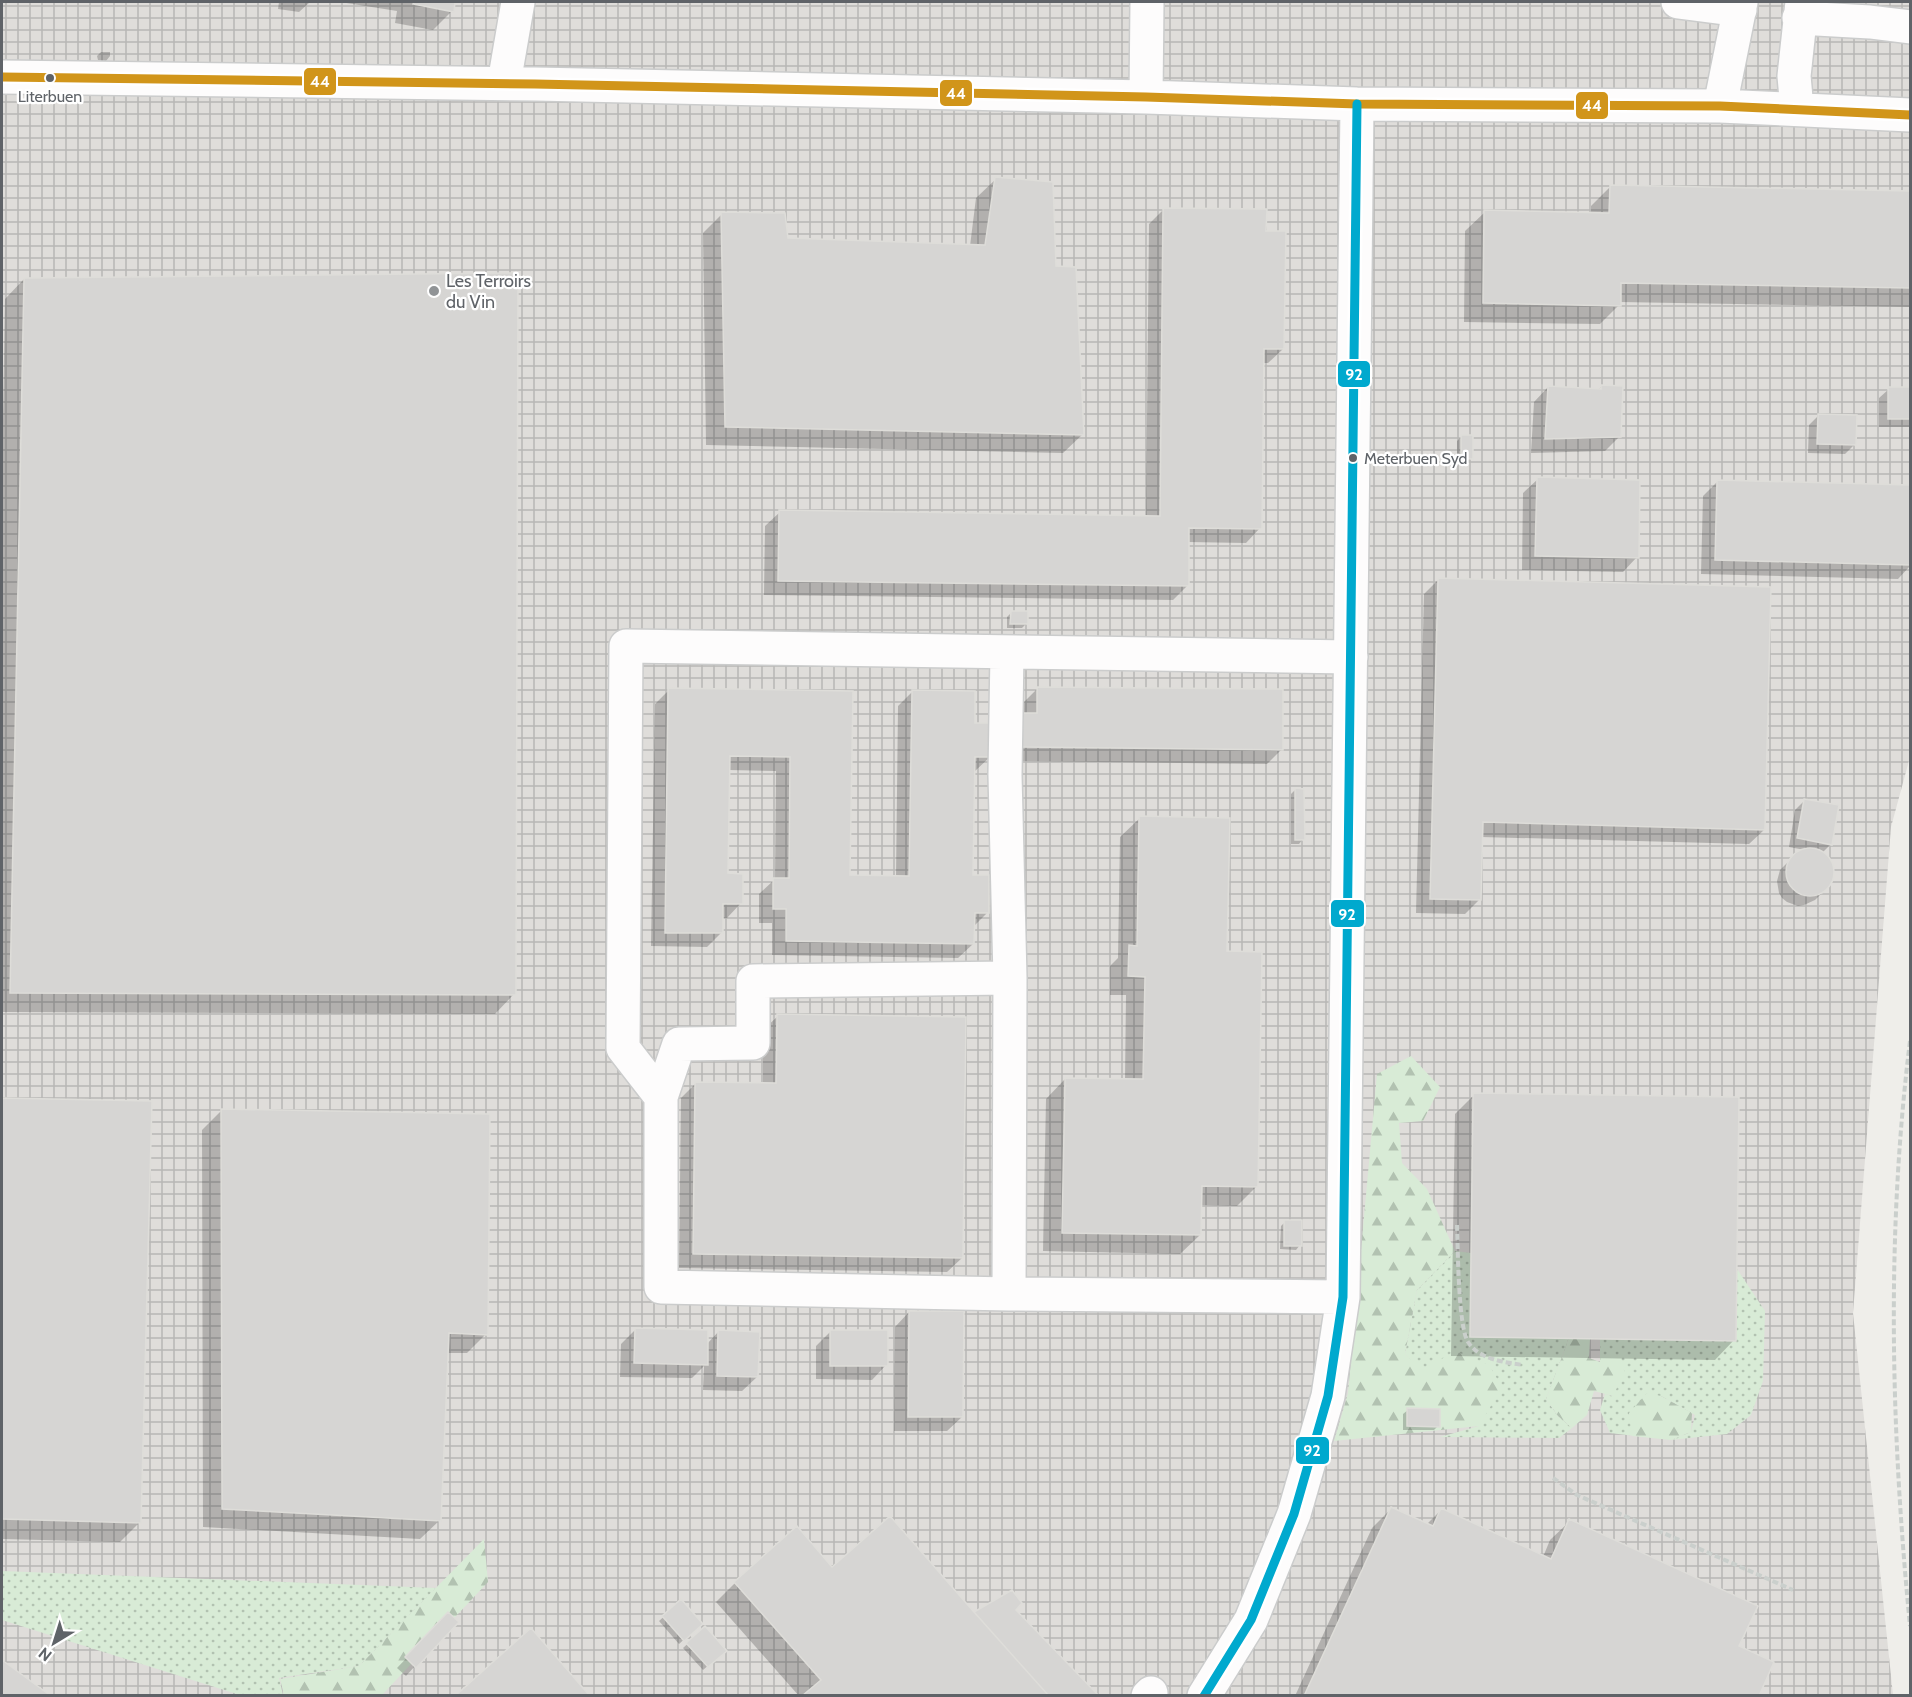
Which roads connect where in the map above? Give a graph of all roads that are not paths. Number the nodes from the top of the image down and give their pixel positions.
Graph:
1 (518, 2) edge
2 (1147, 2) edge
3 (1678, 2) edge
4 (1741, 6) edge
5 (1801, 10) edge
6 (1911, 27) edge
7 (2, 77) edge
8 (504, 83) junction
9 (1146, 97) junction
10 (1357, 104) junction
11 (1719, 106) junction
12 (1797, 109) junction
13 (1911, 115) edge
14 (1007, 652) junction
15 (1351, 657) junction
16 (1010, 978) junction
17 (661, 1097) junction
18 (1010, 1294) junction
19 (1343, 1297) junction
20 (1204, 1695) edge

1 - 8 street
2 - 9 street
3 - 4 street
4 - 11 street
5 - 6 street
5 - 12 street
7 - 8 street
8 - 9 street
9 - 10 street
10 - 11 street
10 - 15 street
11 - 12 street
12 - 13 street
14 - 15 street
14 - 16 street
14 - 17 street
15 - 19 street
16 - 17 street
16 - 18 street
17 - 18 street
18 - 19 street
19 - 20 street

